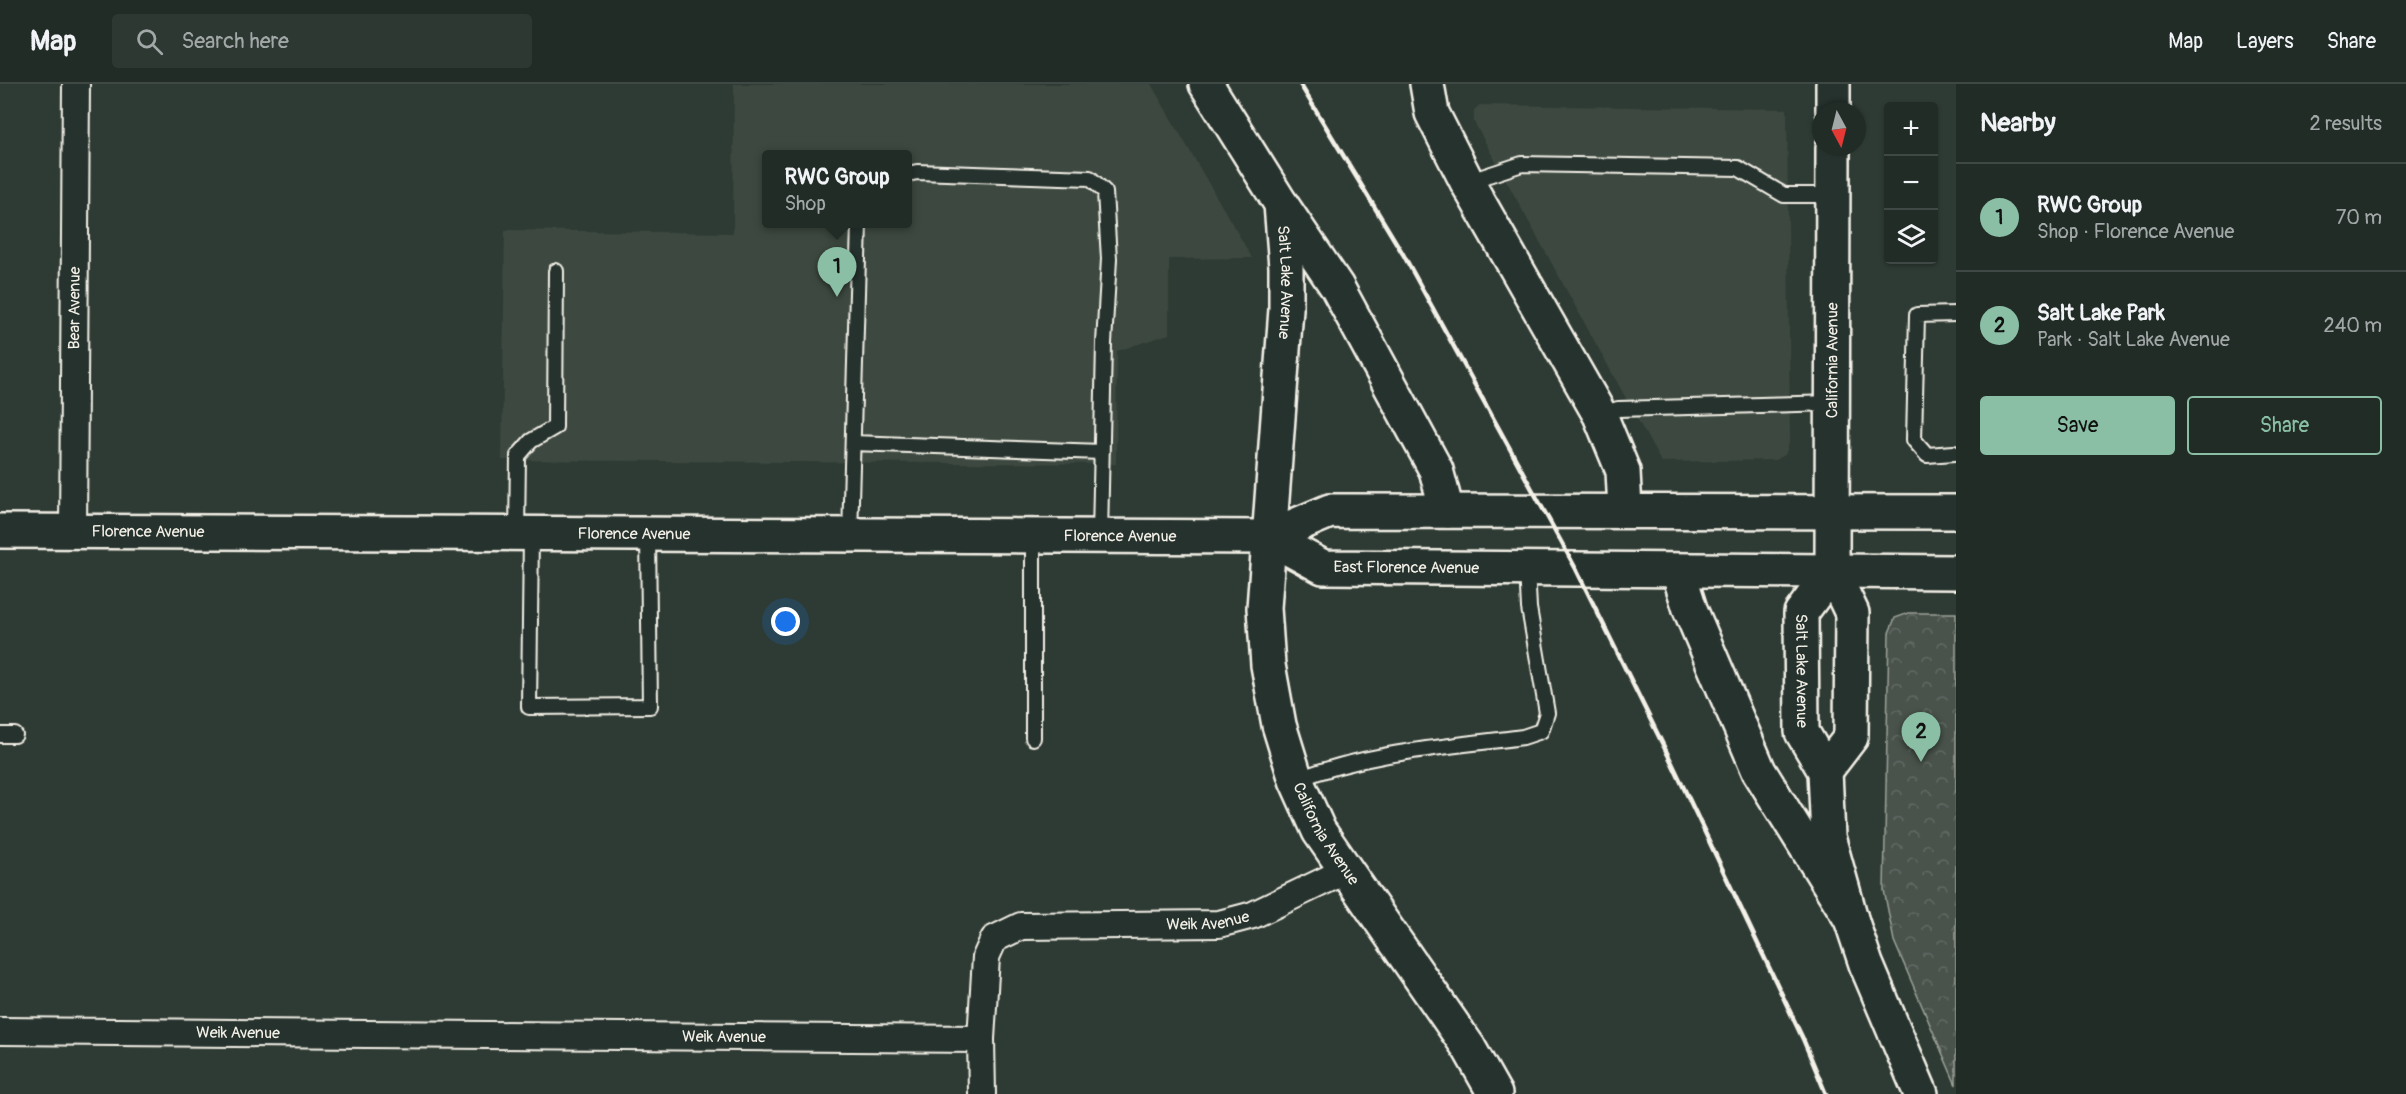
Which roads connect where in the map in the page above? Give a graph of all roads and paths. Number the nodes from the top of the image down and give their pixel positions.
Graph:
1 (76, 84) edge
2 (1206, 84) edge
3 (1427, 84) edge
4 (1833, 84) edge
5 (1833, 102) edge
6 (1833, 156) edge
7 (912, 173) edge
8 (1467, 182) junction
9 (1833, 195) junction
10 (1281, 204) junction
11 (860, 228) edge
12 (556, 271) dead end
13 (1956, 314) edge
14 (1833, 403) junction
15 (1600, 415) junction
16 (852, 443) junction
17 (1102, 452) junction
18 (1954, 453) dead end
19 (1625, 510) junction
20 (1832, 510) junction
21 (1447, 511) junction
22 (1956, 512) edge
23 (0, 531) edge
24 (73, 532) junction
25 (524, 534) junction
26 (648, 534) junction
27 (849, 535) junction
28 (1033, 536) junction
29 (1100, 536) junction
30 (1268, 537) junction
31 (1527, 568) junction
32 (1678, 571) junction
33 (1832, 572) junction
34 (1956, 572) edge
35 (0, 735) edge
36 (15, 735) dead end
37 (1033, 738) dead end
38 (1825, 771) junction
39 (1296, 780) junction
40 (1346, 871) junction
41 (1851, 919) junction
42 (0, 1031) edge
43 (981, 1039) junction
44 (982, 1094) edge
45 (1495, 1094) edge
46 (1921, 1094) edge

1 - 24 street, Bear Avenue
2 - 10 main road, Salt Lake Avenue
3 - 8 main road
4 - 5 main road
6 - 9 main road, California Avenue
7 - 17 lane
8 - 9 lane
8 - 15 main road
9 - 14 main road, California Avenue
10 - 21 main road
10 - 30 main road, Salt Lake Avenue
11 - 16 lane
12 - 25 lane
13 - 18 lane
14 - 15 lane
14 - 20 main road, California Avenue
15 - 19 main road
16 - 17 lane
16 - 27 lane
17 - 29 lane
19 - 20 main road
19 - 21 main road
20 - 22 main road
20 - 33 main road, California Avenue
21 - 30 main road
23 - 24 main road, Florence Avenue
24 - 25 main road, Florence Avenue
25 - 26 main road, Florence Avenue
25 - 26 lane
26 - 27 main road, Florence Avenue
27 - 28 main road, Florence Avenue
28 - 29 main road, Florence Avenue
28 - 37 lane
29 - 30 main road, Florence Avenue
30 - 31 main road, East Florence Avenue
30 - 39 main road, California Avenue
31 - 32 main road, East Florence Avenue
31 - 39 lane
32 - 33 main road, East Florence Avenue
32 - 41 main road
33 - 34 main road, East Florence Avenue
33 - 38 main road
33 - 38 main road, Salt Lake Avenue
35 - 36 lane
38 - 41 main road, Salt Lake Avenue
39 - 40 main road, California Avenue
40 - 43 street, Weik Avenue
40 - 45 main road, California Avenue
41 - 46 main road, Salt Lake Avenue
42 - 43 street, Weik Avenue
43 - 44 street

